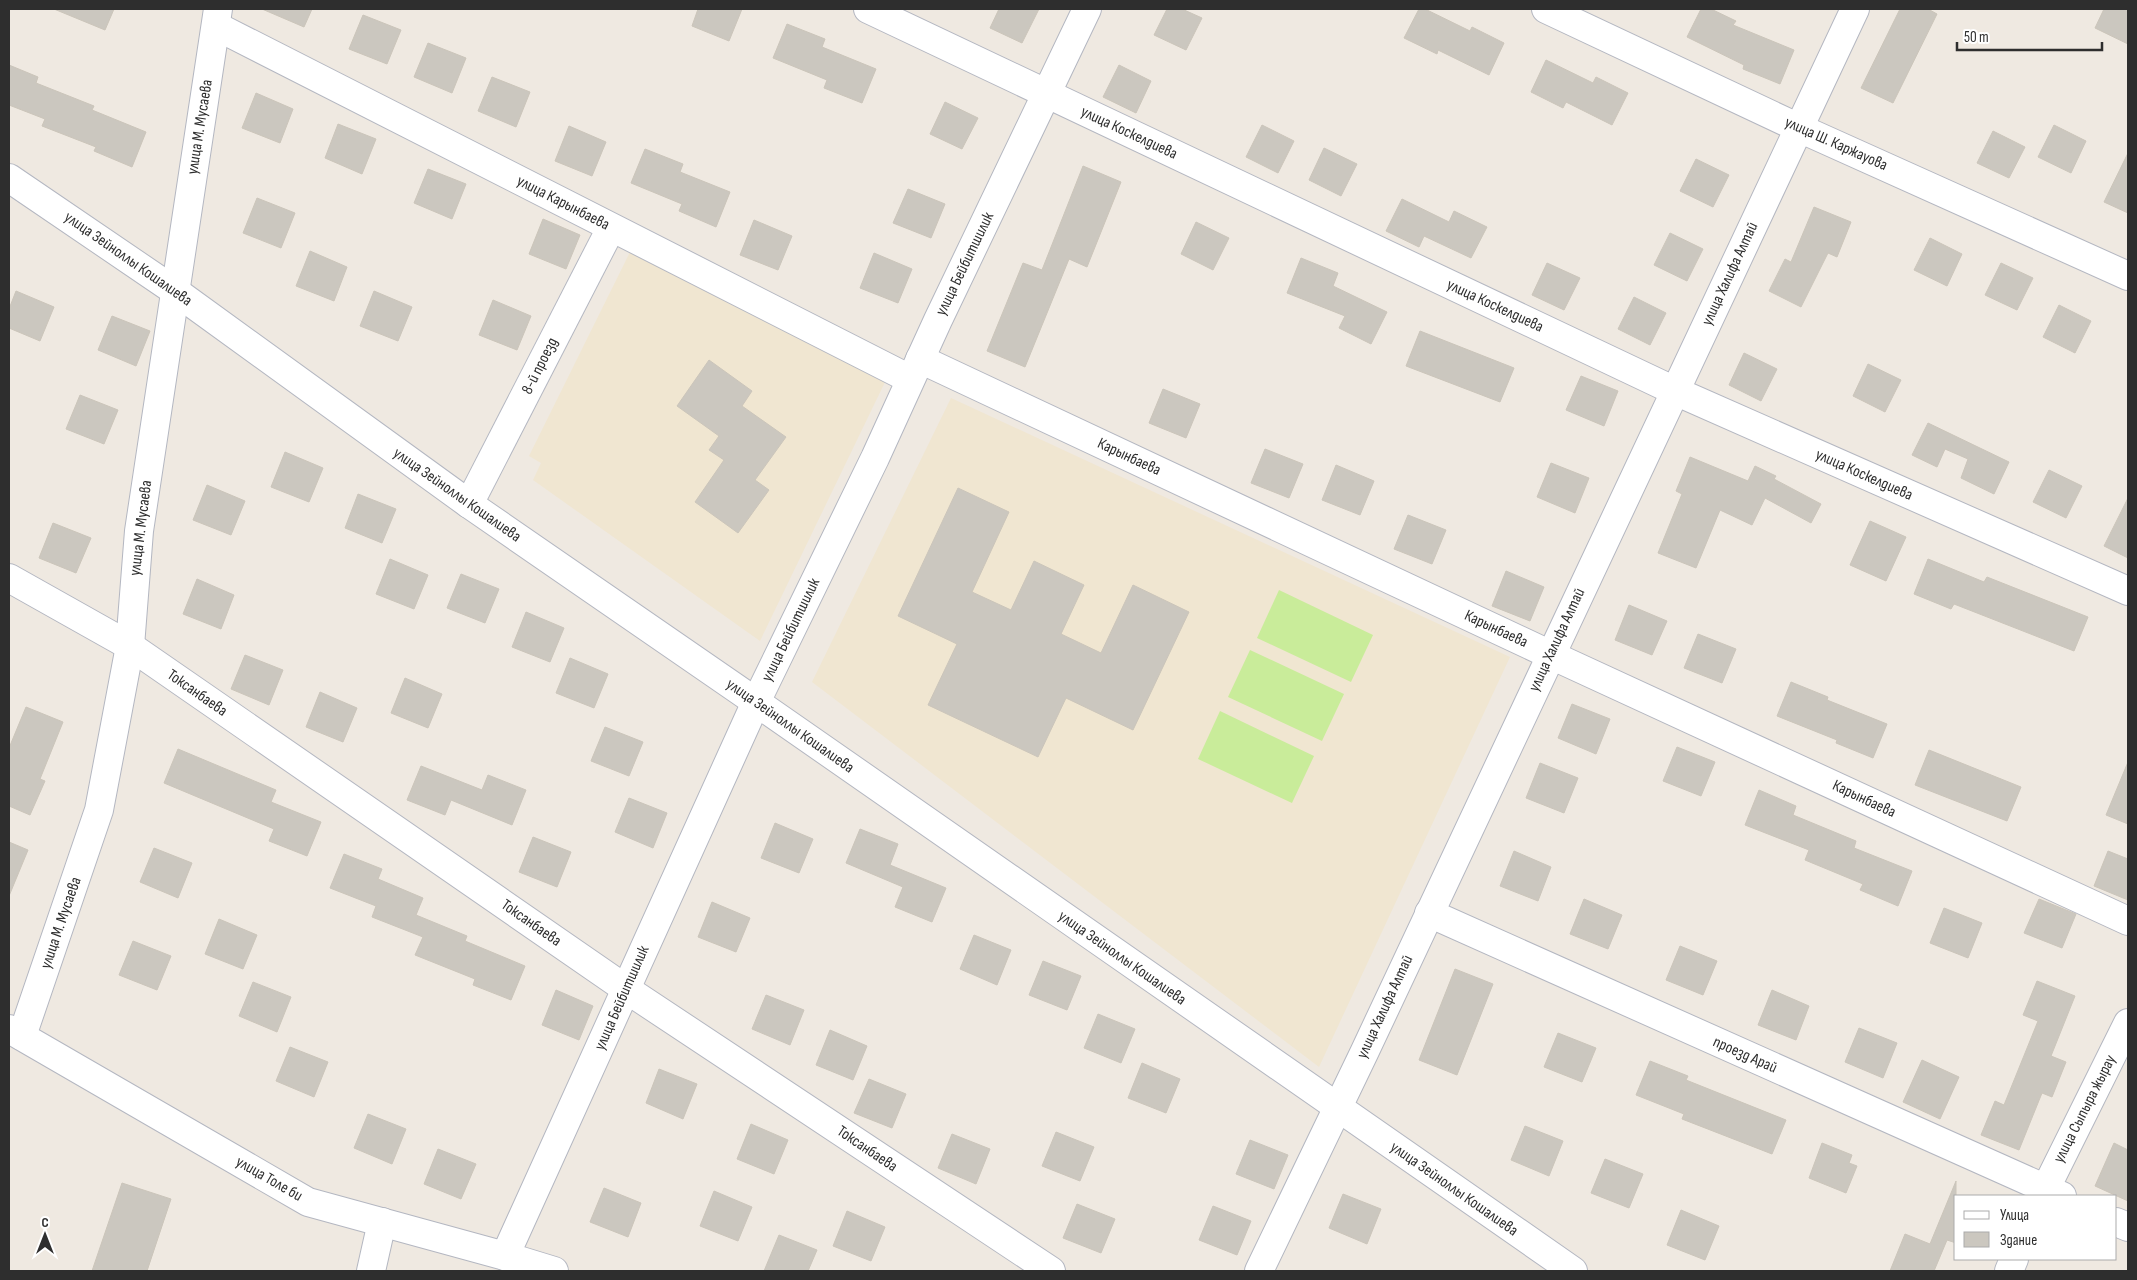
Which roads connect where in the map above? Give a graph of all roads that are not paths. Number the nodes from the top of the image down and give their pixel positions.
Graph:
1 (868, 9) edge
2 (1087, 9) edge
3 (1546, 9) edge
4 (1855, 9) edge
5 (217, 17) edge
6 (1046, 93) junction
7 (1799, 128) junction
8 (9, 178) edge
9 (611, 228) junction
10 (2128, 276) edge
11 (175, 291) junction
12 (915, 369) junction
13 (1675, 391) junction
14 (469, 504) junction
15 (9, 578) edge
16 (2128, 591) edge
17 (130, 646) junction
18 (1551, 655) junction
19 (756, 702) junction
20 (1429, 913) junction
21 (2128, 921) edge
22 (626, 988) junction
23 (2128, 1023) edge
24 (15, 1033) edge
25 (1337, 1108) junction
26 (2050, 1194) edge
27 (382, 1222) junction
28 (505, 1256) junction
29 (371, 1271) edge
30 (554, 1271) edge
31 (1051, 1271) edge
32 (1259, 1271) edge
33 (1573, 1271) edge

1 - 6 street, улица Коскелдиева
2 - 6 street, улица Бейбитшилик
3 - 7 street, улица Ш. Каржауова
4 - 7 street, улица Халифа Алтай
5 - 9 street, улица Карынбаева
5 - 11 street, улица М. Мусаева
6 - 12 street, улица Бейбитшилик
6 - 13 street, улица Коскелдиева
7 - 10 street, улица Ш. Каржауова
7 - 13 street, улица Халифа Алтай
8 - 11 street, улица Зейноллы Кошалиева
9 - 12 street, улица Карынбаева
9 - 14 street, 8-й проезд
11 - 14 street, улица Зейноллы Кошалиева
11 - 17 street, улица М. Мусаева
12 - 18 street, Карынбаева
12 - 19 street, улица Бейбитшилик
13 - 16 street, улица Коскелдиева
13 - 18 street, улица Халифа Алтай
14 - 19 street, улица Зейноллы Кошалиева
15 - 17 street, Токсанбаева
17 - 22 street, Токсанбаева
17 - 24 street, улица М. Мусаева
18 - 20 street, улица Халифа Алтай
18 - 21 street, Карынбаева
19 - 22 street, улица Бейбитшилик
19 - 25 street, улица Зейноллы Кошалиева
20 - 25 street, улица Халифа Алтай
20 - 26 street, проезд Арай
22 - 28 street, улица Бейбитшилик
22 - 31 street, Токсанбаева
23 - 26 street, улица Сыпыра жырау
24 - 27 street, улица Толе би
25 - 32 street, улица Халифа Алтай
25 - 33 street, улица Зейноллы Кошалиева
27 - 28 street, улица Толе би
27 - 29 street
28 - 30 street, улица Толе би

